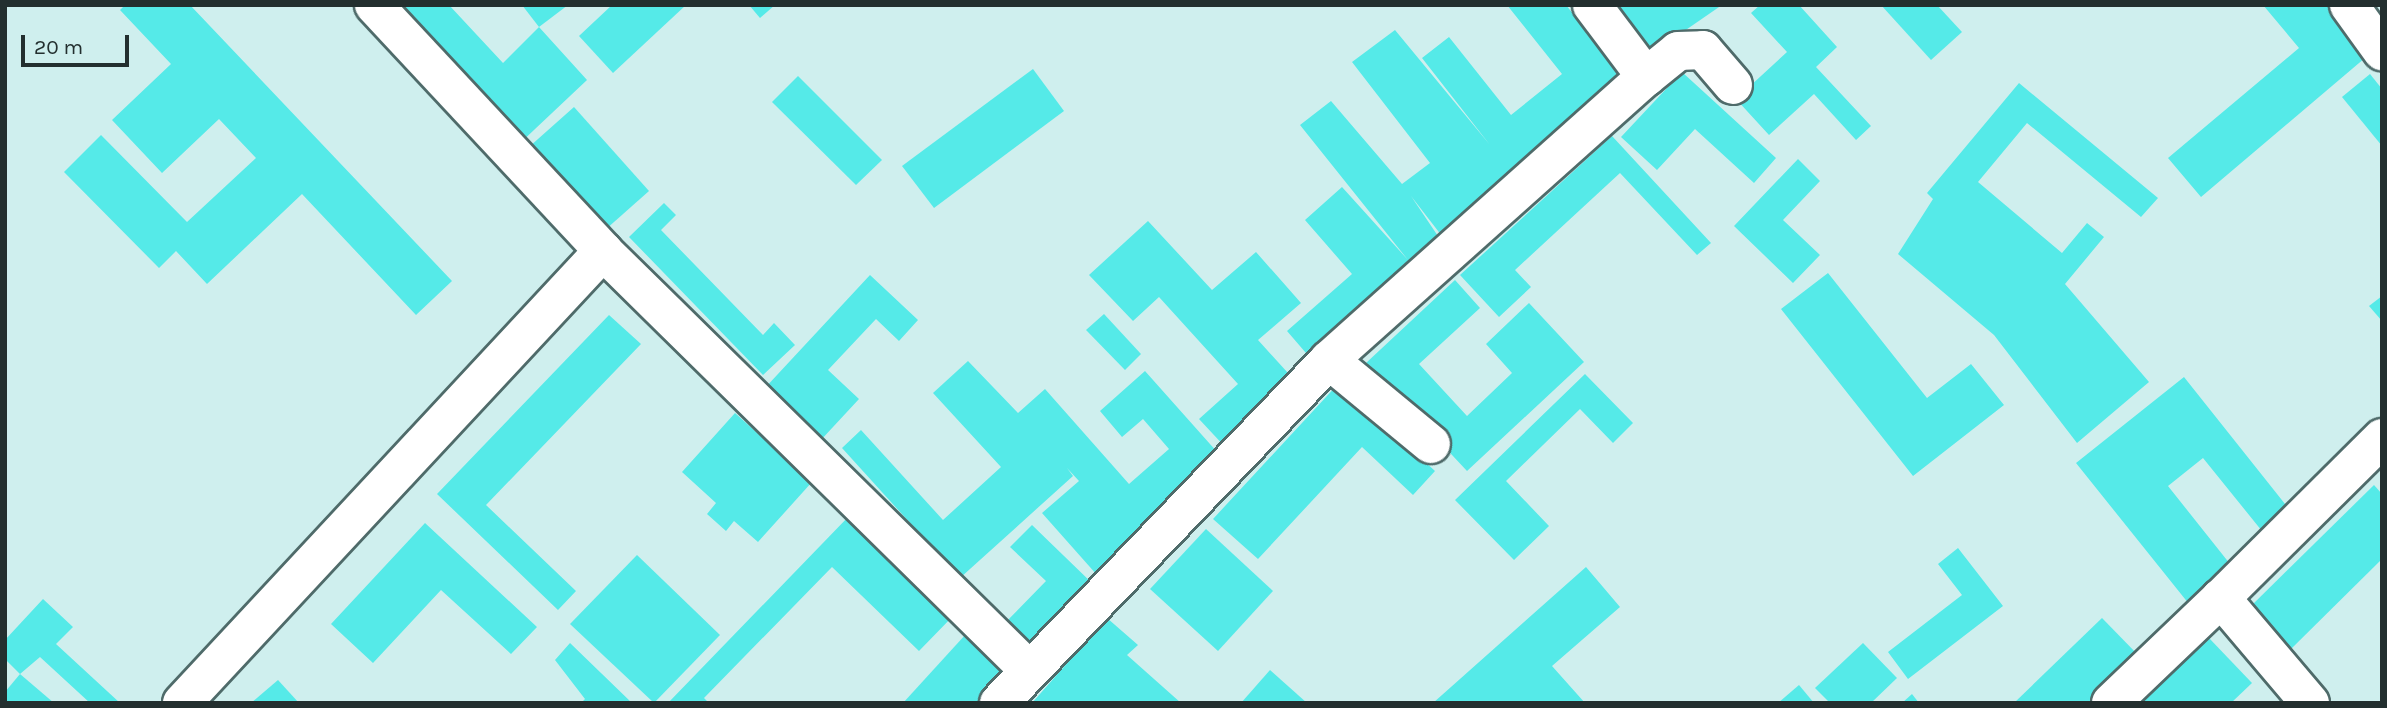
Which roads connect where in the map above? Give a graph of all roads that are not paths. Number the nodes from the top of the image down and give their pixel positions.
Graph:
1 (374, 5) edge
2 (1592, 5) edge
3 (2349, 5) edge
4 (2382, 51) edge
5 (1646, 77) junction
6 (1733, 85) dead end
7 (603, 251) junction
8 (1329, 359) junction
9 (2382, 438) edge
10 (1431, 444) dead end
11 (2221, 598) junction
12 (1029, 670) junction
13 (182, 703) edge
14 (999, 703) edge
15 (2111, 703) edge
16 (2310, 703) edge

1 - 7 street
2 - 5 street
3 - 4 street
5 - 6 street
5 - 8 street
7 - 12 street
7 - 13 street
8 - 10 street
8 - 12 street
9 - 11 street
11 - 15 street
11 - 16 street
12 - 14 street

